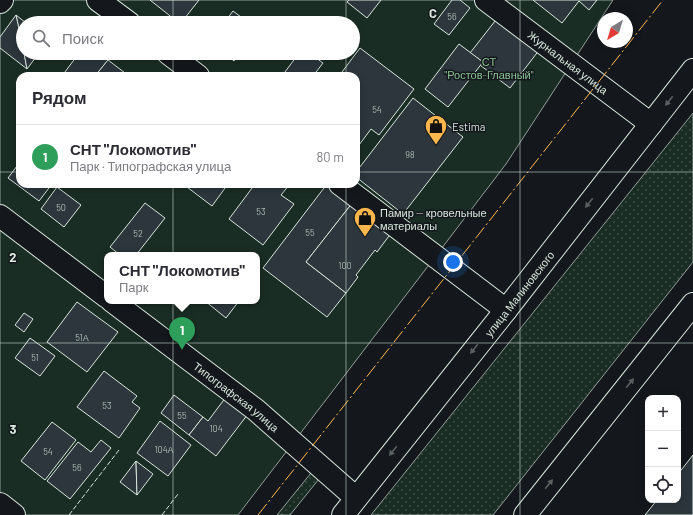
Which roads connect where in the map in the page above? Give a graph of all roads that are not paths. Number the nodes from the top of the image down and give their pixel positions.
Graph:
1 (98, 0) edge
2 (486, 0) edge
3 (120, 16) edge
4 (177, 60) edge
5 (693, 70) edge
6 (193, 72) edge
7 (650, 124) junction
8 (345, 188) edge
9 (0, 216) edge
10 (104, 295) edge
11 (116, 304) edge
12 (693, 304) edge
13 (506, 310) junction
14 (356, 498) junction
15 (0, 504) edge
16 (14, 515) edge
17 (343, 515) edge
18 (525, 515) edge

1 - 3 main road
2 - 7 main road, Журнальная улица
4 - 6 main road
5 -> 7 main road, улица Малиновского
7 -> 13 main road, улица Малиновского
8 - 13 main road
9 - 10 main road
11 - 14 main road, Типографская улица
18 -> 12 main road
13 -> 14 main road, улица Малиновского
14 - 17 main road, улица Малиновского
15 - 16 main road

